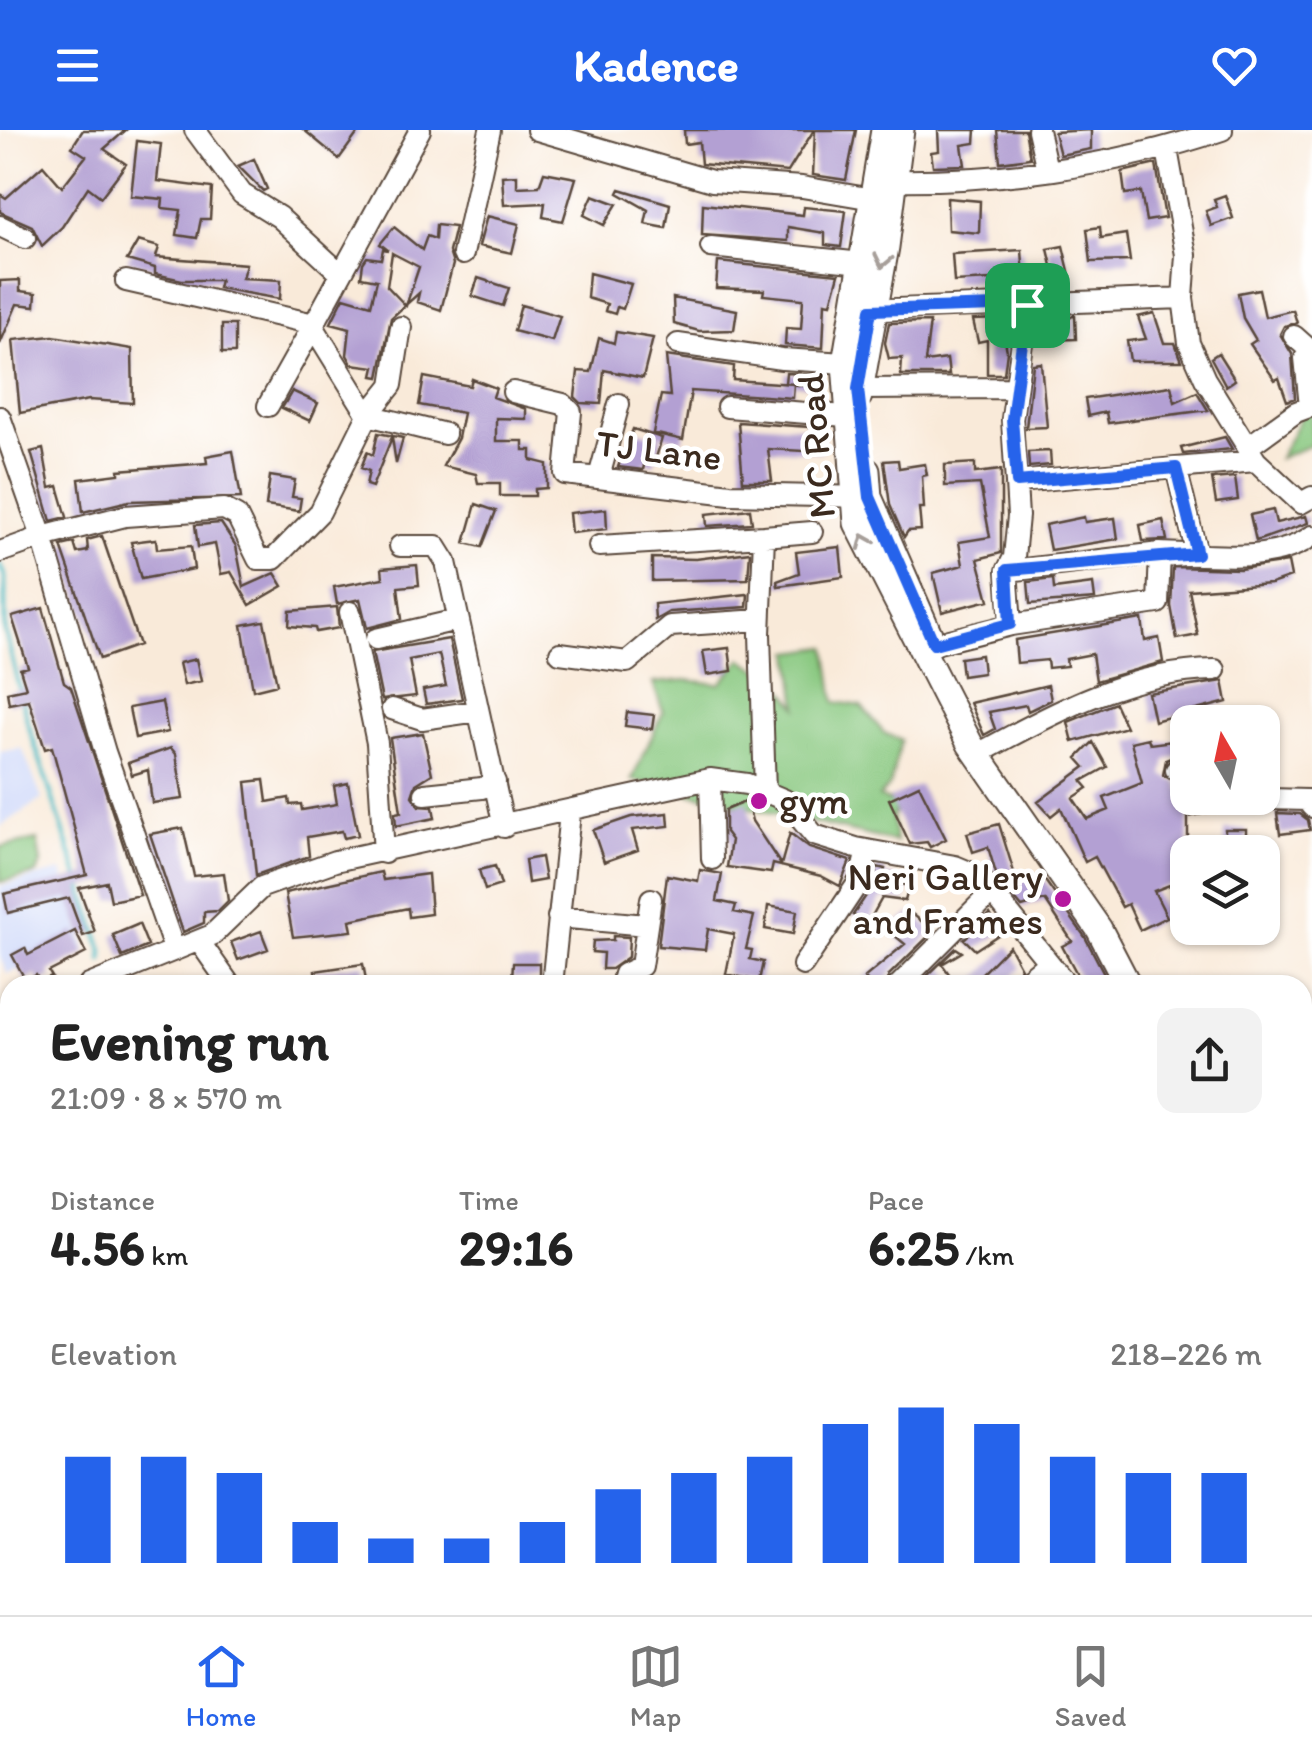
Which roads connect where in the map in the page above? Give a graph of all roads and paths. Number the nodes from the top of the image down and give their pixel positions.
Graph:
1 (195, 130) edge
2 (420, 130) edge
3 (490, 130) edge
4 (536, 130) edge
5 (884, 130) edge
6 (900, 130) edge
7 (1038, 130) edge
8 (1222, 130) edge
9 (1167, 149) junction
10 (1047, 170) junction
11 (884, 191) junction
12 (0, 226) edge
13 (24, 238) dead end
14 (710, 248) dead end
15 (462, 254) dead end
16 (862, 264) junction
17 (342, 274) junction
18 (126, 280) dead end
19 (1183, 298) junction
20 (1027, 305) junction
21 (871, 310) junction
22 (313, 325) junction
23 (401, 327) dead end
24 (1294, 336) dead end
25 (678, 344) dead end
26 (1312, 354) edge
27 (845, 363) junction
28 (1014, 388) junction
29 (858, 389) junction
30 (513, 392) dead end
31 (619, 404) dead end
32 (268, 406) dead end
33 (1311, 406) edge
34 (727, 407) dead end
35 (368, 415) junction
36 (846, 416) junction
37 (0, 417) edge
38 (444, 434) dead end
39 (1252, 454) junction
40 (1176, 468) junction
41 (599, 477) junction
42 (1017, 482) junction
43 (861, 496) junction
44 (1312, 497) edge
45 (812, 532) dead end
46 (764, 536) junction
47 (1312, 536) edge
48 (42, 537) junction
49 (400, 546) dead end
50 (600, 546) dead end
51 (0, 552) edge
52 (1160, 554) junction
53 (1197, 554) junction
54 (1007, 570) junction
55 (350, 612) dead end
56 (457, 620) junction
57 (760, 620) junction
58 (1010, 624) junction
59 (376, 639) dead end
60 (934, 644) junction
61 (560, 654) dead end
62 (1215, 670) dead end
63 (392, 708) dead end
64 (478, 710) junction
65 (987, 750) junction
66 (710, 780) junction
67 (495, 782) junction
68 (766, 792) junction
69 (425, 794) dead end
70 (1280, 799) edge
71 (1312, 807) edge
72 (570, 813) junction
73 (504, 827) junction
74 (867, 850) junction
75 (384, 853) junction
76 (712, 860) dead end
77 (990, 892) junction
78 (651, 899) dead end
79 (558, 918) junction
80 (646, 925) junction
81 (199, 941) junction
82 (174, 949) junction
83 (1048, 963) junction
84 (804, 965) dead end
85 (113, 975) edge
86 (223, 975) edge
87 (553, 975) edge
88 (624, 975) edge
89 (909, 975) edge
90 (1033, 975) edge
91 (1058, 975) edge
92 (1123, 975) edge
93 (1139, 975) edge

1 - 17 street
2 - 17 street
3 - 15 street
4 - 11 street
5 - 11 main road, MC Road
6 - 11 main road, MC Road
7 - 10 street
8 - 9 street
9 - 10 street
9 - 19 street
10 - 11 street
11 - 16 main road, MC Road
11 -> 21 main road, MC Road
12 - 13 street
14 - 16 street
16 - 27 main road, MC Road
17 - 22 street
18 - 22 street
19 - 20 street
19 - 39 street
20 - 21 street
20 - 28 street
21 - 29 main road, MC Road
22 - 32 street
22 - 35 street
23 - 35 street
24 - 26 street
25 - 27 street
26 - 33 street
27 - 36 main road, MC Road
28 - 29 street
28 - 42 street
29 - 43 main road, MC Road
30 - 41 street, TJ Lane
31 - 41 street
33 - 39 street
34 - 36 street
35 - 38 street
35 - 48 street
36 - 43 main road, MC Road
37 - 48 street
39 - 40 street
39 - 44 street
40 - 42 street
40 - 53 street
41 - 43 street, TJ Lane
42 - 54 street
43 - 60 main road, MC Road
92 -> 43 main road, MC Road
45 - 46 street
46 - 50 street
46 - 57 street
47 - 53 street
48 - 51 street
48 - 82 street
49 - 56 street
52 - 53 street
52 - 54 street
52 - 58 street
54 - 58 street
55 - 75 street
56 - 59 street
56 - 64 street
57 - 61 street
57 - 68 street
58 - 60 street
60 - 65 main road, MC Road
62 - 65 street
63 - 64 street
64 - 67 street
65 - 93 main road, MC Road
66 - 68 street
66 - 72 street
66 - 76 street
67 - 69 street
67 - 73 street
68 - 74 street
70 - 71 street
72 - 73 street
72 - 79 street
73 - 75 street
74 - 77 street
74 - 84 street
75 - 81 street
77 - 83 street
77 - 89 street
78 - 80 street
79 - 80 street
79 - 87 street
80 - 88 street
81 - 82 street
81 - 86 street
82 - 85 street
83 - 90 street
83 - 91 street

